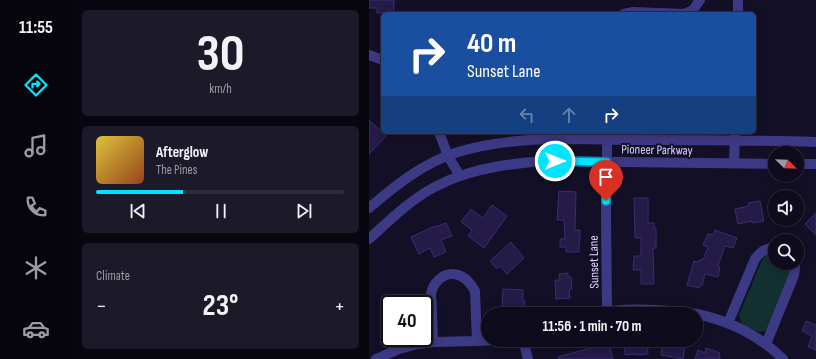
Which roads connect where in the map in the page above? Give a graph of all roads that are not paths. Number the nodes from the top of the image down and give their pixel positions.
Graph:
1 (700, 0) edge
2 (738, 0) edge
3 (688, 12) edge
4 (738, 12) edge
5 (369, 55) edge
6 (381, 59) edge
7 (440, 134) edge
8 (607, 136) edge
9 (735, 136) edge
10 (816, 142) edge
11 (448, 156) junction
12 (607, 162) junction
13 (734, 163) junction
14 (768, 164) edge
15 (804, 164) edge
16 (816, 164) edge
17 (460, 176) junction
18 (369, 208) edge
19 (369, 239) edge
20 (768, 249) edge
21 (795, 270) edge
22 (431, 295) edge
23 (602, 307) edge
24 (703, 315) edge
25 (729, 323) junction
26 (433, 342) edge
27 (477, 342) junction
28 (481, 342) edge
29 (766, 344) junction
30 (406, 347) edge
31 (525, 347) edge
32 (376, 359) edge
33 (528, 359) edge
34 (783, 359) edge

1 - 3 street
2 - 4 street
5 - 6 street
7 - 11 street
8 - 9 street, Pioneer Parkway
8 - 11 street, Pioneer Parkway
8 - 12 street, Sunset Lane
9 - 10 street, Pioneer Parkway
9 - 13 street
11 - 17 street
11 - 18 street, Pioneer Parkway
12 - 13 street, Pioneer Parkway
12 - 17 street, Pioneer Parkway
12 - 23 street, Sunset Lane
13 - 14 street, Pioneer Parkway
15 - 16 street
17 - 19 street, Pioneer Parkway
20 - 25 street
21 - 29 street
22 - 27 street
24 - 25 street
25 - 29 street
26 - 27 street
27 - 28 street
29 - 34 street
30 - 32 street
31 - 33 street

